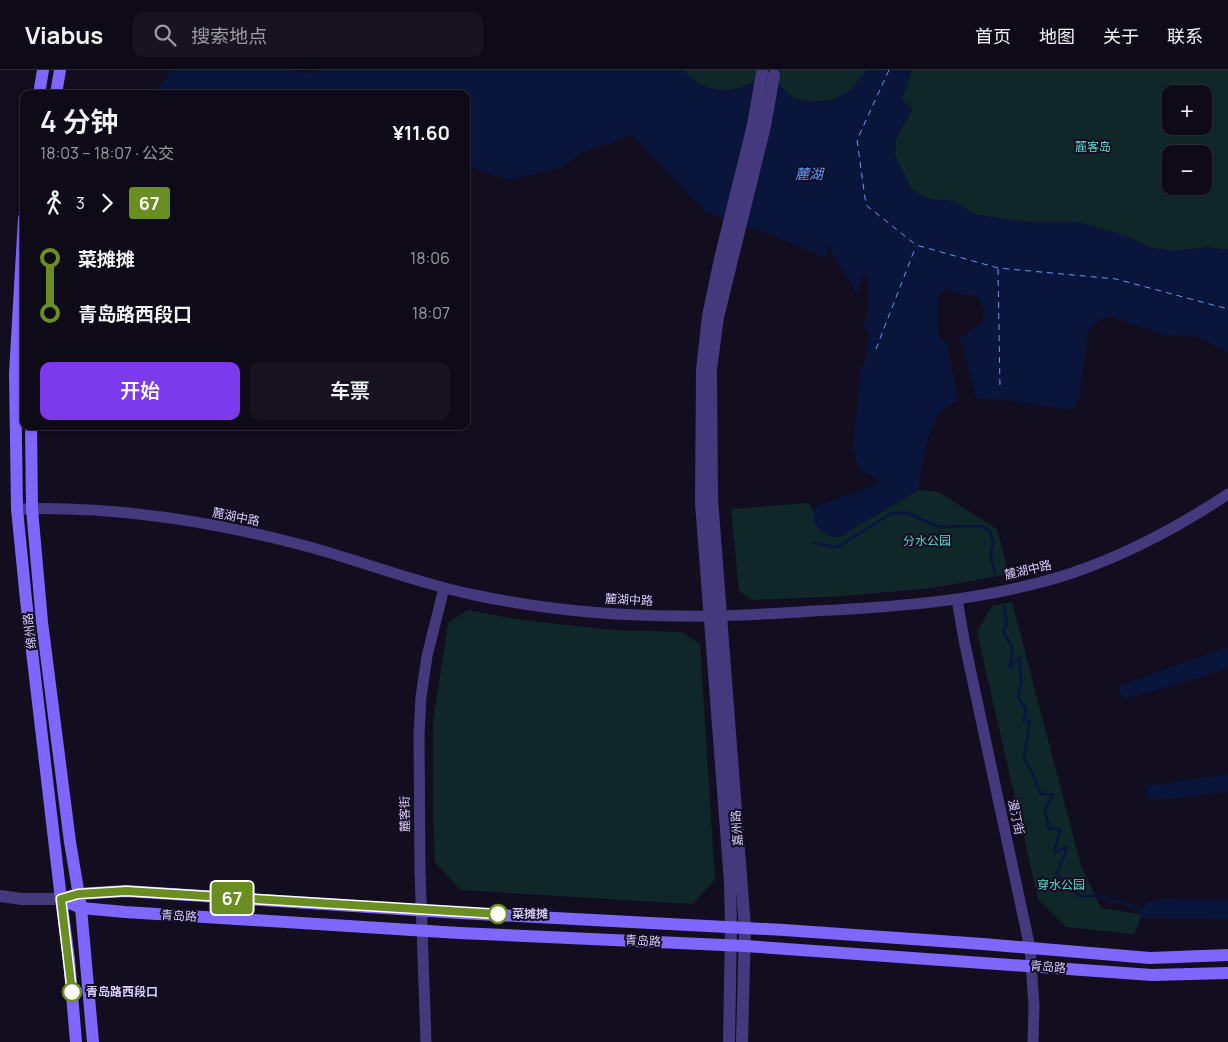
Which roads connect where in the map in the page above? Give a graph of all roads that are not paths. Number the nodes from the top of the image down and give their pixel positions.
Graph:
1 (43, 70) edge
2 (60, 70) edge
3 (768, 74) dead end
4 (40, 90) edge
5 (57, 90) edge
6 (20, 287) edge
7 (31, 430) edge
8 (1228, 494) edge
9 (17, 509) junction
10 (32, 509) junction
11 (444, 588) junction
12 (957, 599) junction
13 (715, 616) junction
14 (78, 894) junction
15 (0, 896) edge
16 (61, 899) junction
17 (81, 908) junction
18 (421, 910) junction
19 (731, 927) junction
20 (745, 928) junction
21 (422, 931) junction
22 (731, 945) junction
23 (745, 946) junction
24 (1030, 948) junction
25 (1228, 955) edge
26 (1032, 966) junction
27 (1228, 973) edge
28 (76, 1042) edge
29 (93, 1042) edge
30 (426, 1042) edge
31 (729, 1042) edge
32 (742, 1042) edge
33 (1033, 1042) edge

1 - 4 main road
2 - 5 main road
3 - 13 street
6 - 9 main road, 绵州路
7 - 10 main road, 绵州路
8 - 12 street, 麓湖中路
9 - 10 street, 麓湖中路
9 - 16 main road, 绵州路
10 - 11 street, 麓湖中路
10 - 14 main road, 绵州路
11 - 13 street, 麓湖中路
11 - 18 street, 麓客街
12 - 13 street, 麓湖中路
12 - 24 street, 漫汀街
13 - 19 street, 嘉州路
13 - 20 street, 嘉州路
14 - 16 main road, 青岛路
14 - 17 main road, 绵州路
14 - 18 main road, 青岛路
15 - 16 street, 青岛路
16 - 17 main road, 青岛路
16 - 28 main road, 绵州路
17 - 21 main road, 青岛路
17 - 29 main road, 绵州路
18 - 19 main road, 青岛路
18 - 21 street, 麓客街
19 - 20 main road, 青岛路
19 - 22 street, 嘉州路
20 - 23 street, 嘉州路
20 - 24 main road, 青岛路
21 - 22 main road, 青岛路
21 - 30 street, 麓客街
22 - 23 main road, 青岛路
22 - 31 street, 嘉州路
23 - 26 main road, 青岛路
23 - 32 street, 嘉州路
24 - 25 main road, 青岛路
24 - 26 street, 漫汀街
26 - 27 main road, 青岛路
26 - 33 street, 漫汀街

